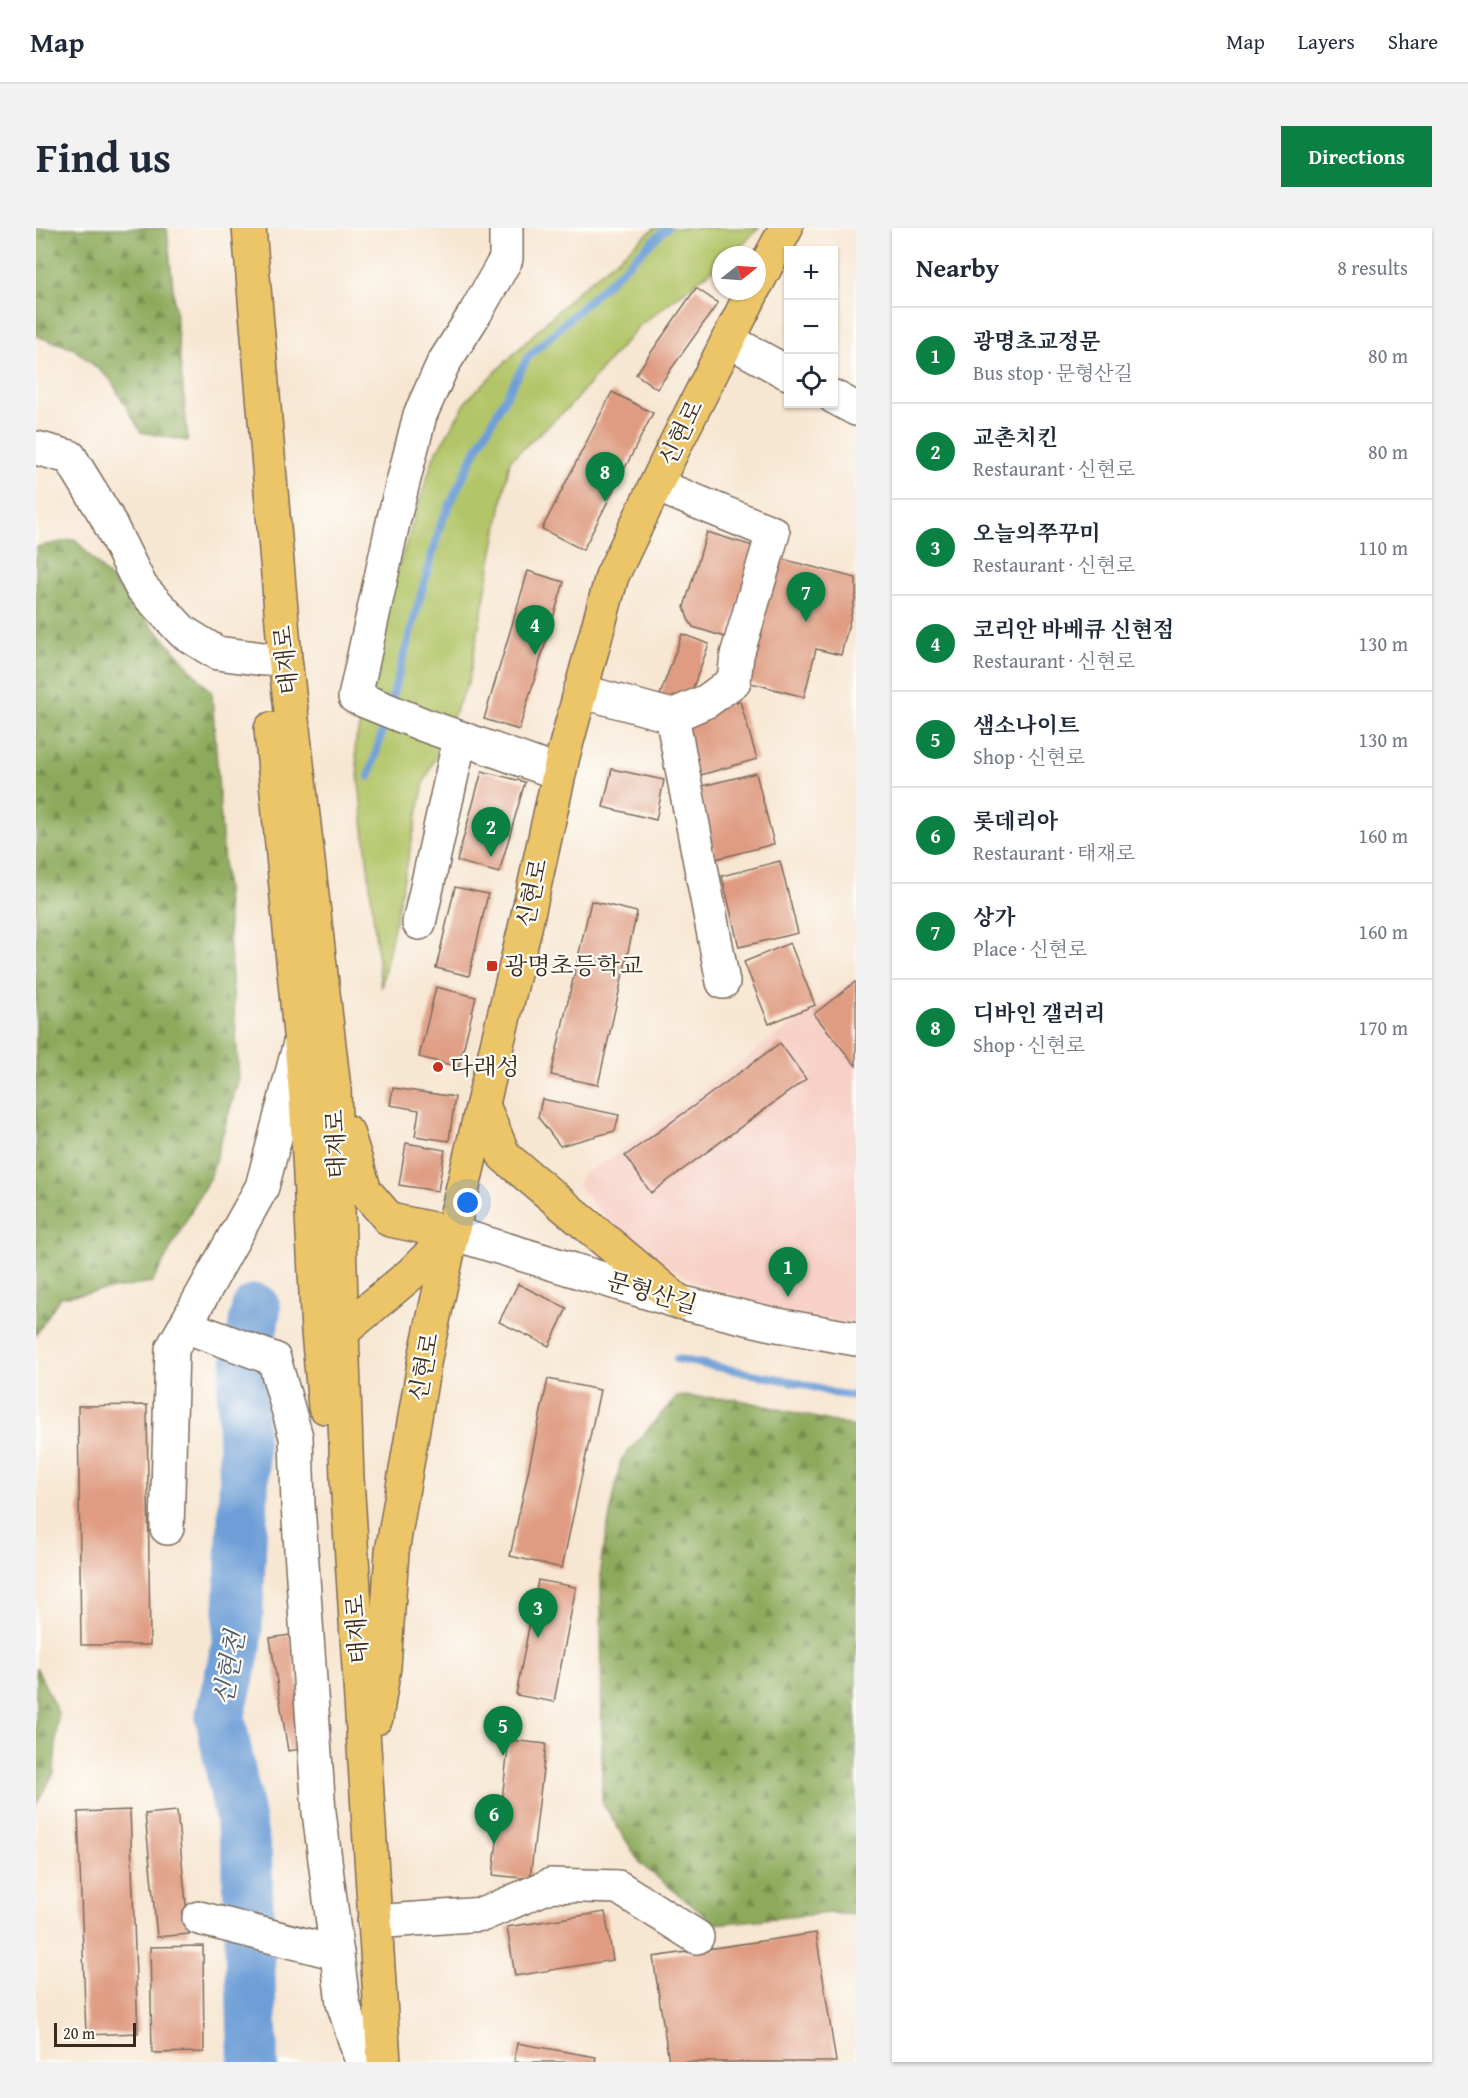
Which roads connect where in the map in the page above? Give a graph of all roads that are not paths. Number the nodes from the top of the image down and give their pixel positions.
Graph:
1 (230, 228) edge
2 (249, 228) edge
3 (506, 228) edge
4 (786, 228) edge
5 (766, 266) edge
6 (748, 300) edge
7 (728, 340) junction
8 (784, 370) edge
9 (838, 399) edge
10 (856, 409) edge
11 (36, 448) edge
12 (656, 485) junction
13 (264, 659) junction
14 (580, 691) junction
15 (672, 716) junction
16 (460, 738) junction
17 (559, 773) junction
18 (419, 923) dead end
19 (723, 982) dead end
20 (300, 1041) junction
21 (334, 1089) junction
22 (483, 1105) junction
23 (452, 1233) junction
24 (679, 1302) junction
25 (190, 1325) junction
26 (330, 1331) junction
27 (856, 1339) edge
28 (167, 1528) dead end
29 (366, 1774) junction
30 (199, 1918) dead end
31 (374, 1922) junction
32 (697, 1937) dead end
33 (337, 1953) junction
34 (362, 2062) edge
35 (371, 2062) edge
36 (384, 2062) edge

1 - 13 main road, 태재로
2 - 21 main road, 태재로
3 - 16 street
4 - 5 main road
6 - 7 main road, 신현로
7 - 8 street
7 - 12 main road, 신현로
9 - 10 street
11 - 13 street
12 - 14 main road, 신현로
12 - 15 street
13 - 20 main road, 태재로
14 - 15 street
14 - 17 main road, 신현로
15 - 19 street
16 - 17 street
16 - 18 street
17 - 22 main road, 신현로
20 - 25 street
20 - 26 main road, 태재로
21 - 23 main road
21 - 26 main road, 태재로
22 - 23 main road, 신현로
22 - 24 main road
23 - 24 street, 문형산길
23 - 26 main road
23 - 29 main road, 신현로
24 - 27 street, 문형산길
25 - 28 street
25 - 33 street
26 - 29 main road, 태재로
26 - 35 main road, 태재로
29 - 31 main road, 태재로
30 - 33 street
31 - 32 street
31 - 36 main road, 태재로
33 - 34 street

